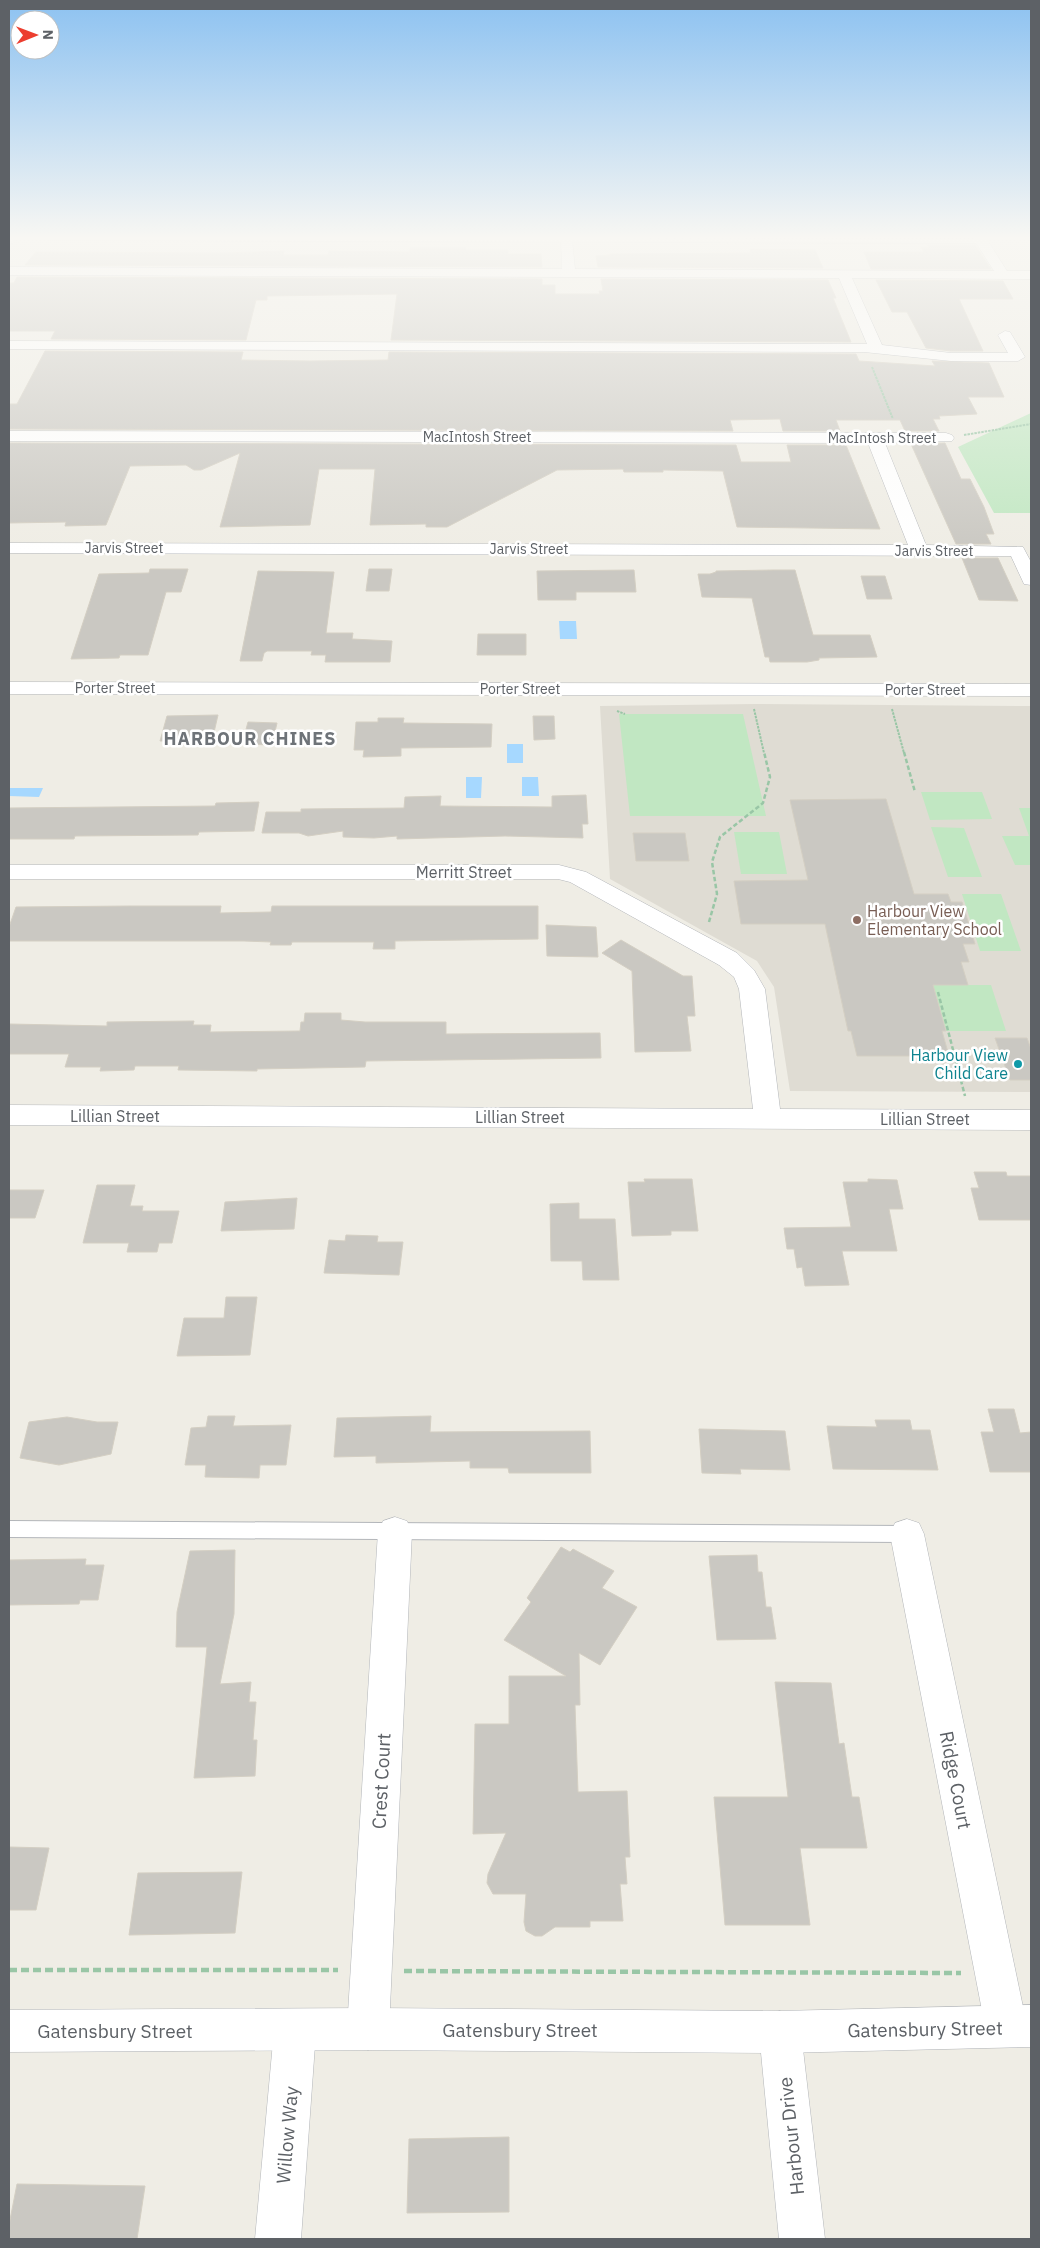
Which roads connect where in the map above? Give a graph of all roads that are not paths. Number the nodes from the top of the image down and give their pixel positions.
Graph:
1 (868, 343) edge
2 (1010, 343) edge
3 (9, 345) edge
4 (870, 349) junction
5 (9, 436) edge
6 (946, 438) road end
7 (875, 439) junction
8 (9, 548) edge
9 (919, 550) junction
10 (1031, 580) edge
11 (9, 688) edge
12 (1031, 690) edge
13 (9, 872) edge
14 (9, 1115) edge
15 (768, 1118) junction
16 (1031, 1120) edge
17 (9, 1529) edge
18 (395, 1532) junction
19 (907, 1534) joint
20 (1018, 2026) edge
21 (368, 2029) junction
22 (9, 2031) edge
23 (295, 2031) junction
24 (780, 2032) junction
25 (278, 2239) edge
26 (802, 2239) edge

1 - 4 street
2 - 4 street
3 - 4 street
5 - 7 street, MacIntosh Street
6 - 7 street, MacIntosh Street
7 - 9 street
8 - 9 street, Jarvis Street
9 - 10 street, Jarvis Street
11 - 12 street, Porter Street
13 - 15 street, Merritt Street
14 - 15 street, Lillian Street
15 - 16 street, Lillian Street
17 - 18 lane
18 - 19 lane
18 - 21 street, Crest Court
19 - 20 street, Ridge Court
20 - 24 street, Gatensbury Street
21 - 23 street, Gatensbury Street
21 - 24 street, Gatensbury Street
22 - 23 street, Gatensbury Street
23 - 25 street, Willow Way
24 - 26 street, Harbour Drive

